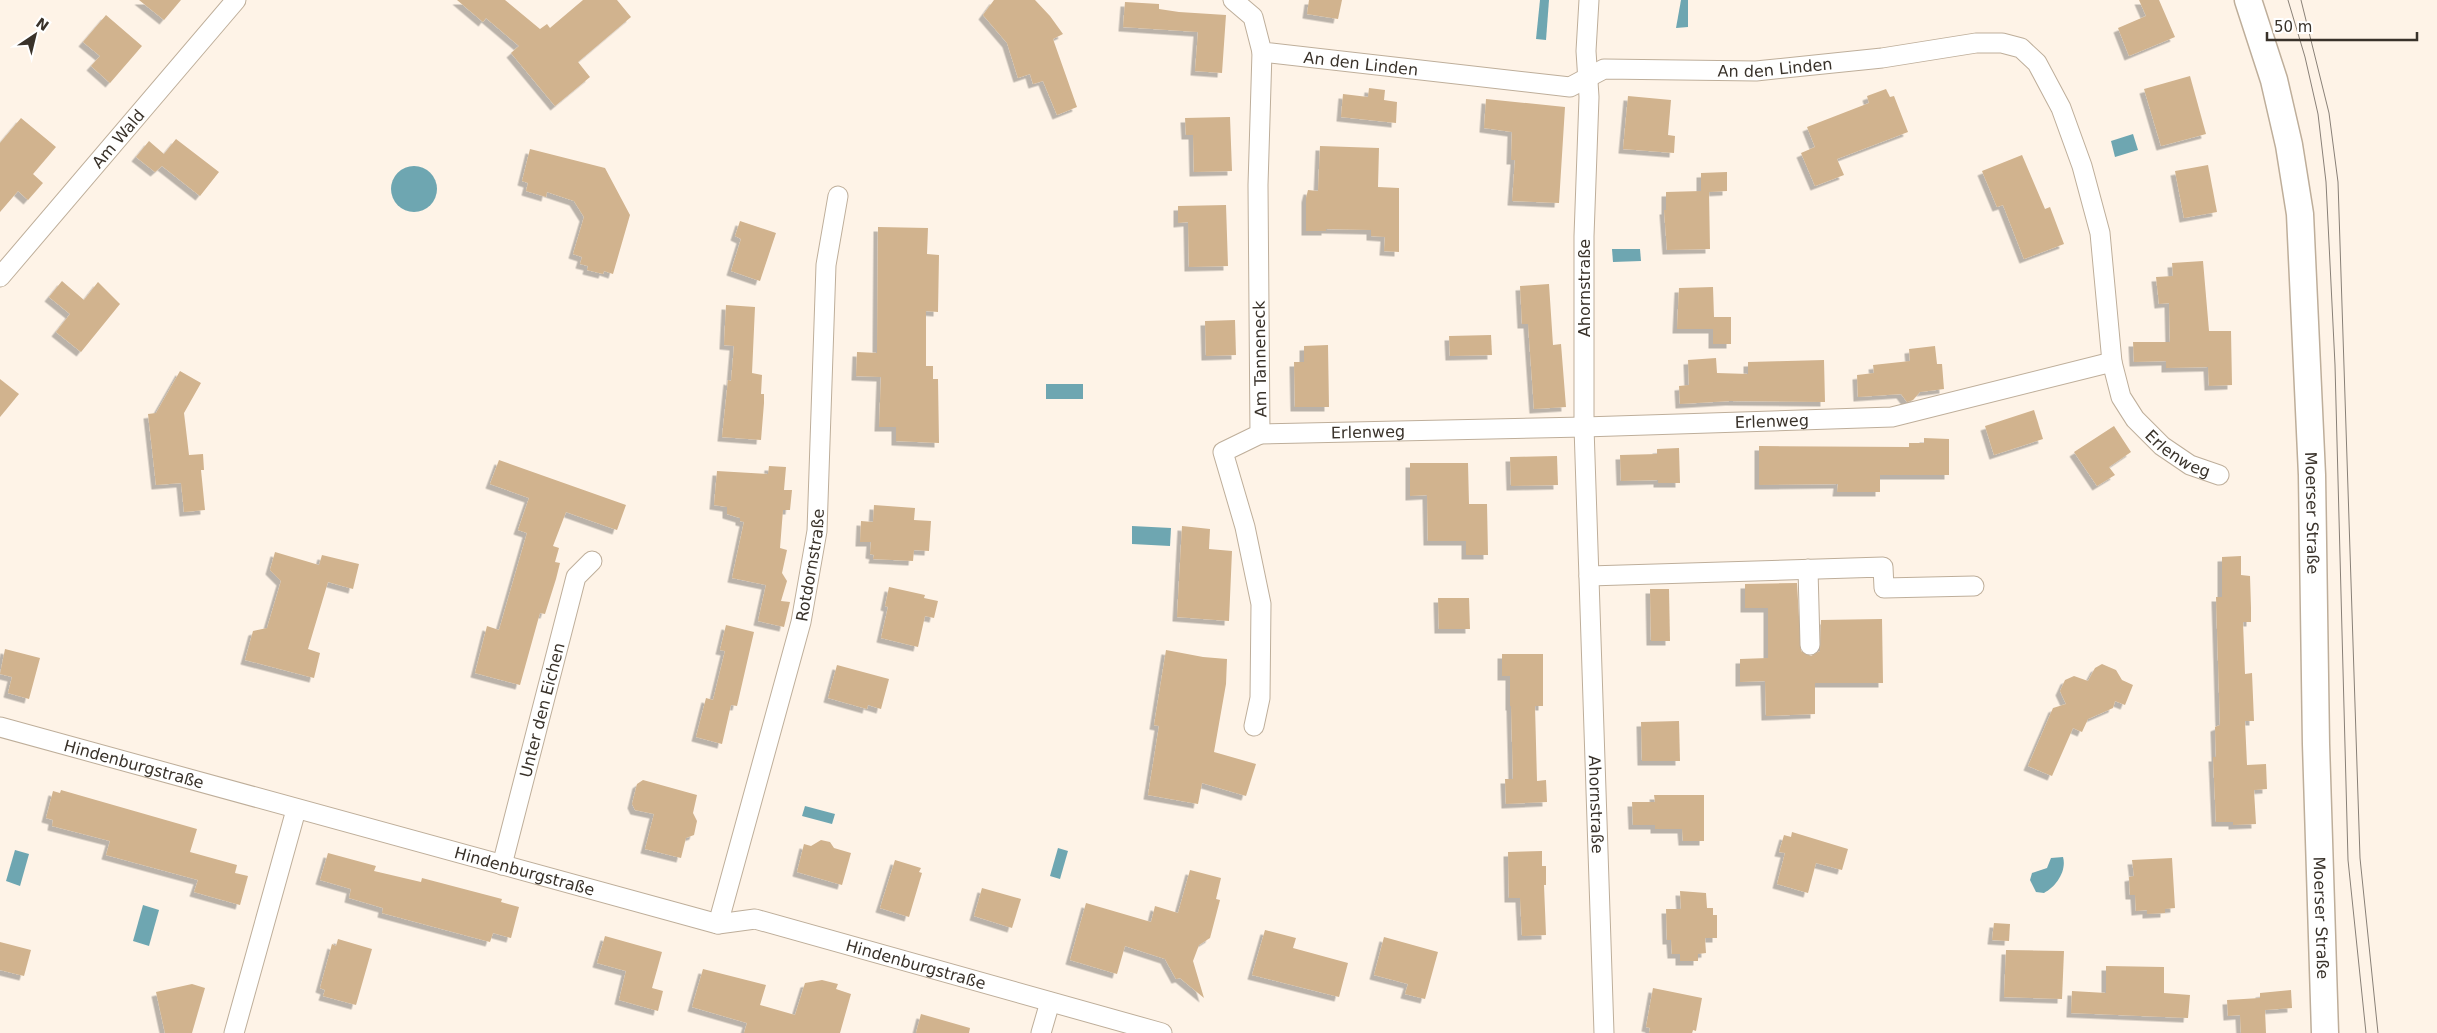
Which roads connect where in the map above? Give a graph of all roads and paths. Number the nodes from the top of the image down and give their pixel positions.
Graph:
1 (236, 0) edge
2 (1233, 0) edge
3 (1589, 0) edge
4 (2248, 0) edge
5 (1262, 52) junction
6 (1588, 78) junction
7 (838, 196) dead end
8 (0, 277) edge
9 (2112, 362) junction
10 (1584, 427) junction
11 (1260, 434) junction
12 (2219, 475) dead end
13 (592, 561) dead end
14 (1808, 569) junction
15 (1588, 576) junction
16 (1974, 586) dead end
17 (1810, 644) dead end
18 (1254, 726) dead end
19 (0, 728) edge
20 (296, 810) junction
21 (502, 865) junction
22 (718, 924) junction
23 (1050, 1002) junction
24 (234, 1033) edge
25 (1041, 1033) edge
26 (1162, 1033) edge
27 (1604, 1033) edge
28 (2325, 1033) edge

1 - 8 street, Am Wald
2 - 5 street
3 - 6 street, Ahornstraße
4 - 28 main road, Moerser Straße
5 - 6 street, An den Linden
5 - 11 street, Am Tanneneck
6 - 9 street, An den Linden
6 - 10 street, Ahornstraße
7 - 22 street, Rotdornstraße
9 - 10 street, Erlenweg
9 - 12 street, Erlenweg
10 - 11 street, Erlenweg
10 - 15 street, Ahornstraße
11 - 18 street, Am Tanneneck
13 - 21 street, Unter den Eichen
14 - 15 street
14 - 16 street
14 - 17 street
15 - 27 street, Ahornstraße
19 - 20 street, Hindenburgstraße
20 - 21 street, Hindenburgstraße
20 - 24 street
21 - 22 street, Hindenburgstraße
22 - 23 street, Hindenburgstraße
23 - 25 street
23 - 26 street, Hindenburgstraße

